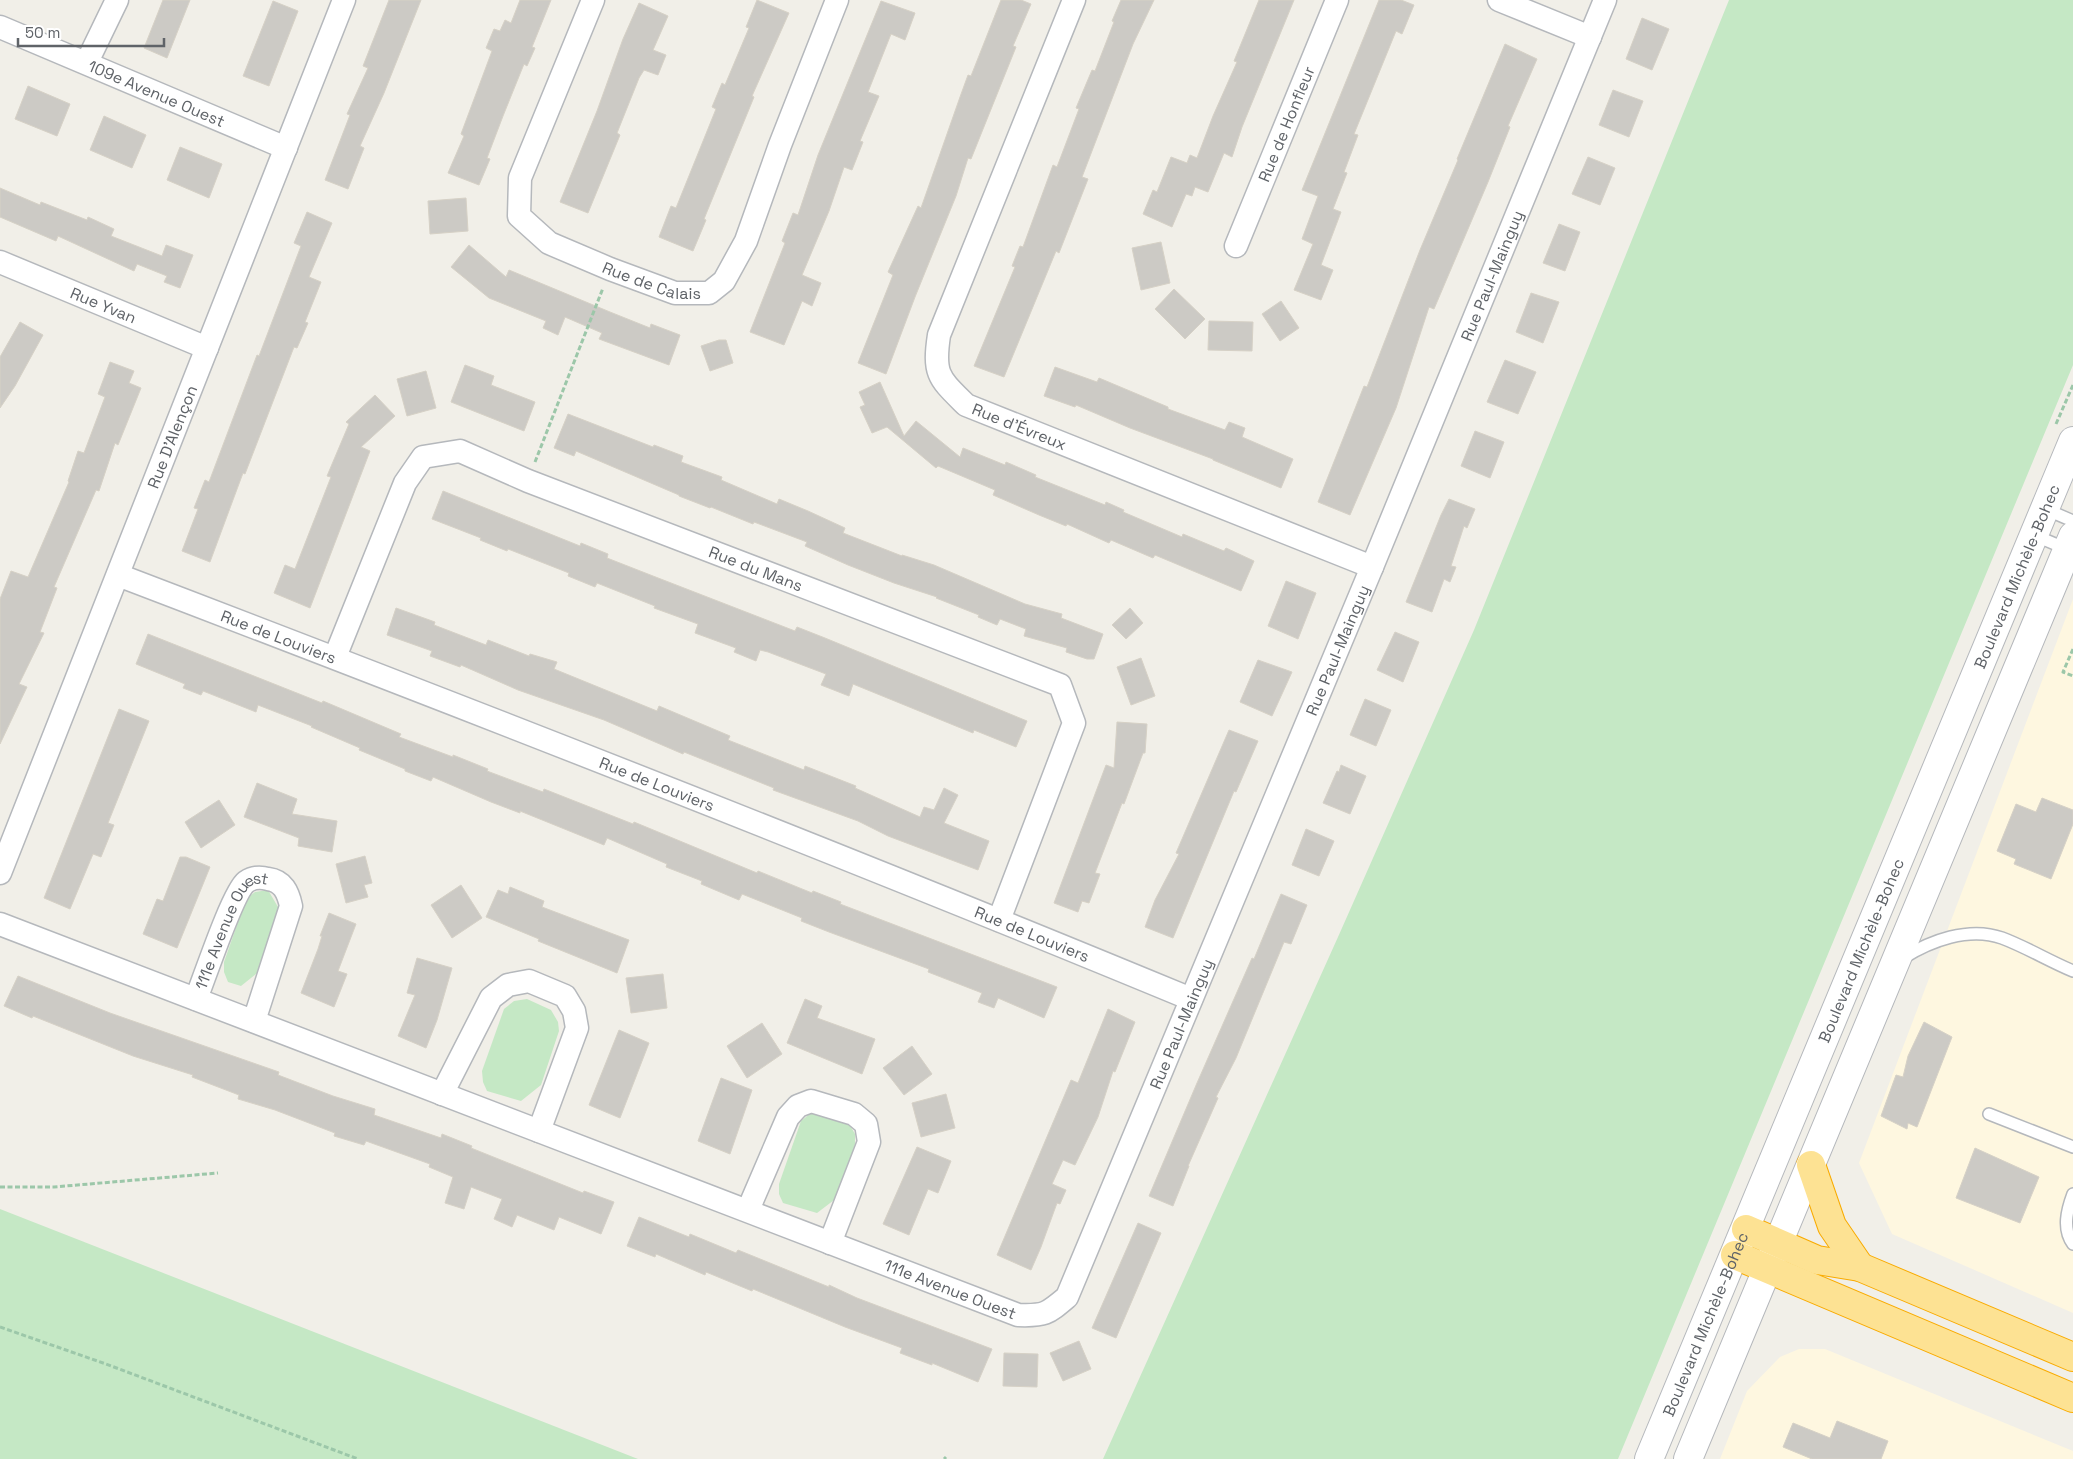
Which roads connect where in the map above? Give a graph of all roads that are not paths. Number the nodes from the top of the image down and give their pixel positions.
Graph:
1 (117, 0) edge
2 (344, 0) edge
3 (593, 0) edge
4 (837, 0) edge
5 (1074, 0) edge
6 (1337, 0) edge
7 (1499, 0) edge
8 (1605, 0) edge
9 (0, 27) edge
10 (1590, 37) junction
11 (87, 62) junction
12 (286, 148) junction
13 (1236, 246) dead end
14 (0, 262) edge
15 (207, 348) junction
16 (2073, 441) edge
17 (2044, 509) junction
18 (2073, 521) edge
19 (2034, 535) junction
20 (2071, 546) edge
21 (1372, 567) junction
22 (118, 575) junction
23 (335, 657) junction
24 (0, 873) edge
25 (999, 920) junction
26 (0, 924) edge
27 (1894, 964) junction
28 (2073, 971) edge
29 (196, 999) junction
30 (1191, 999) junction
31 (254, 1021) junction
32 (442, 1094) junction
33 (1989, 1114) dead end
34 (540, 1131) junction
35 (2073, 1147) edge
36 (1811, 1165) junction
37 (2073, 1194) edge
38 (748, 1210) junction
39 (1746, 1229) junction
40 (830, 1243) junction
41 (1778, 1244) junction
42 (2073, 1244) edge
43 (1735, 1255) junction
44 (1860, 1267) junction
45 (1768, 1269) junction
46 (1067, 1297) joint
47 (2073, 1358) edge
48 (2073, 1398) edge
49 (1649, 1459) edge
50 (1688, 1459) edge

1 - 11 street
2 - 12 street, Rue D'Alençon
3 - 4 street, Rue de Calais
5 - 21 street, Rue d'Évreux
6 - 13 street, Rue de Honfleur
7 - 10 street
8 - 10 street, Rue Paul-Mainguy
9 - 11 street, 109e Avenue Ouest
10 - 21 street, Rue Paul-Mainguy
11 - 12 street, 109e Avenue Ouest
12 - 15 street, Rue D'Alençon
14 - 15 street, Rue Yvan
15 - 22 street, Rue D'Alençon
16 - 17 street, Boulevard Michèle-Bohec
17 - 18 lane
17 - 19 street, Boulevard Michèle-Bohec
19 - 20 lane
19 - 39 street, Boulevard Michèle-Bohec
20 - 27 street
21 - 30 street, Rue Paul-Mainguy
22 - 23 street, Rue de Louviers
22 - 24 street, Rue D'Alençon
23 - 25 street, Rue de Louviers
23 - 25 street, Rue du Mans
25 - 30 street, Rue de Louviers
26 - 29 street, 111e Avenue Ouest
27 - 28 lane
27 - 36 street
29 - 31 street, 111e Avenue Ouest
29 - 31 street, 111e Avenue Ouest
30 - 46 street, Rue Paul-Mainguy
31 - 32 street, 111e Avenue Ouest
32 - 34 street, 111e Avenue Ouest
32 - 34 street
33 - 35 lane
34 - 38 street, 111e Avenue Ouest
36 - 41 street
36 - 44 highway
37 - 42 lane
38 - 40 street, 111e Avenue Ouest
38 - 40 street
39 - 41 highway
39 - 43 street, Boulevard Michèle-Bohec
40 - 46 street, 111e Avenue Ouest
41 - 44 highway
41 - 45 street
43 - 45 highway
43 - 49 street, Boulevard Michèle-Bohec
44 - 47 highway
45 - 48 highway
45 - 50 street

